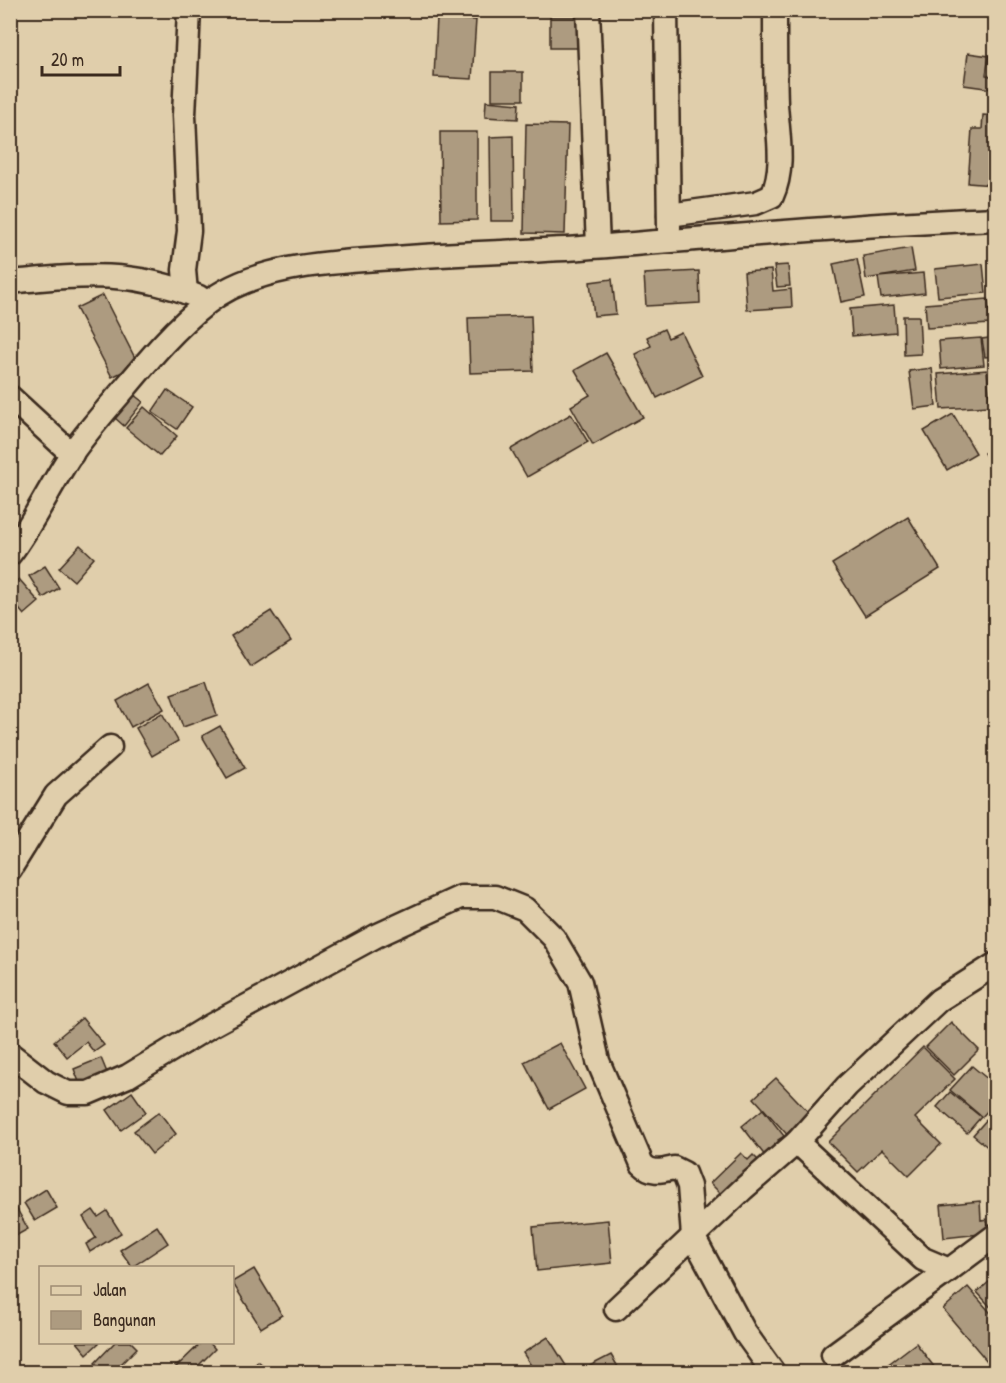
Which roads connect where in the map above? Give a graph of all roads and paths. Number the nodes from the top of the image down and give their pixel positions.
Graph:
1 (189, 10) edge
2 (588, 10) edge
3 (666, 10) edge
4 (775, 10) edge
5 (669, 215) junction
6 (996, 219) edge
7 (669, 242) junction
8 (598, 246) junction
9 (10, 282) edge
10 (186, 292) junction
11 (209, 302) junction
12 (10, 397) edge
13 (72, 454) junction
14 (10, 554) edge
15 (110, 747) dead end
16 (10, 869) edge
17 (996, 964) edge
18 (10, 1054) edge
19 (797, 1142) junction
20 (996, 1235) edge
21 (693, 1236) junction
22 (949, 1270) junction
23 (616, 1309) dead end
24 (833, 1355) dead end
25 (773, 1372) edge

1 - 10 street
2 - 8 street
3 - 5 street
4 - 5 street
5 - 7 street
6 - 7 street
7 - 8 street
8 - 11 street
9 - 10 street
10 - 11 street
11 - 13 street
12 - 13 street
13 - 14 street
15 - 16 street
17 - 19 street
18 - 21 street
19 - 21 street
19 - 22 street
20 - 22 street
21 - 23 street
21 - 25 street
22 - 24 street

